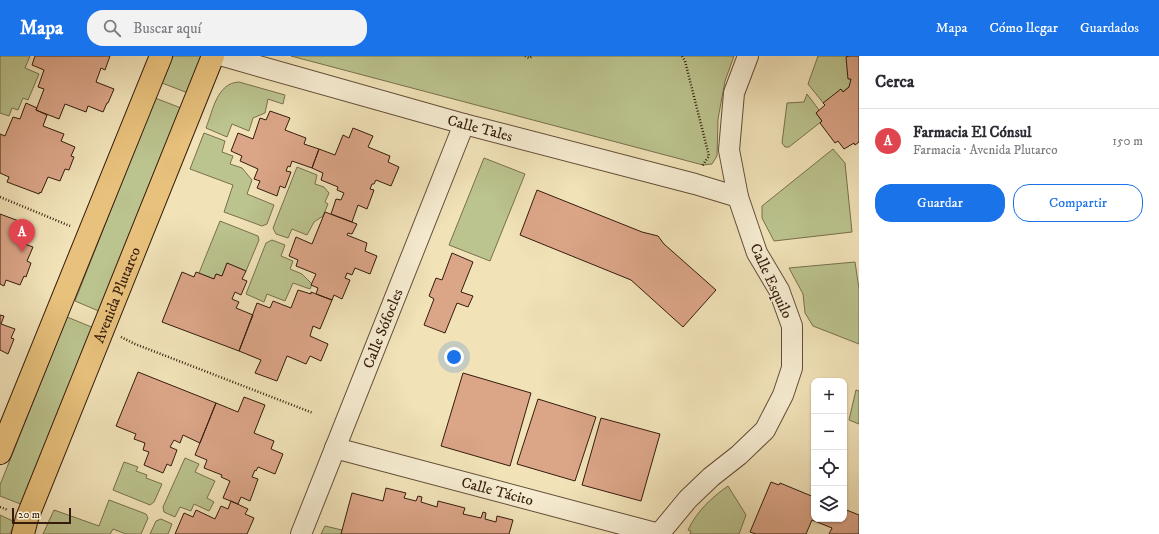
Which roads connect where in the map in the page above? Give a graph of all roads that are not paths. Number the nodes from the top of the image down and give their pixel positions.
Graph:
1 (161, 56) edge
2 (214, 56) edge
3 (223, 56) edge
4 (748, 56) edge
5 (464, 124) junction
6 (738, 197) junction
7 (335, 448) junction
8 (0, 453) edge
9 (23, 534) edge
10 (301, 534) edge
11 (659, 534) edge

1 - 8 main road
2 - 9 main road, Avenida Plutarco
3 - 5 street, Calle Tales
4 - 6 street, Calle Esquilo
5 - 6 street, Calle Tales
5 - 7 street, Calle Sófocles
6 - 11 street, Calle Esquilo
7 - 10 street, Calle Sófocles
7 - 11 street, Calle Tácito

